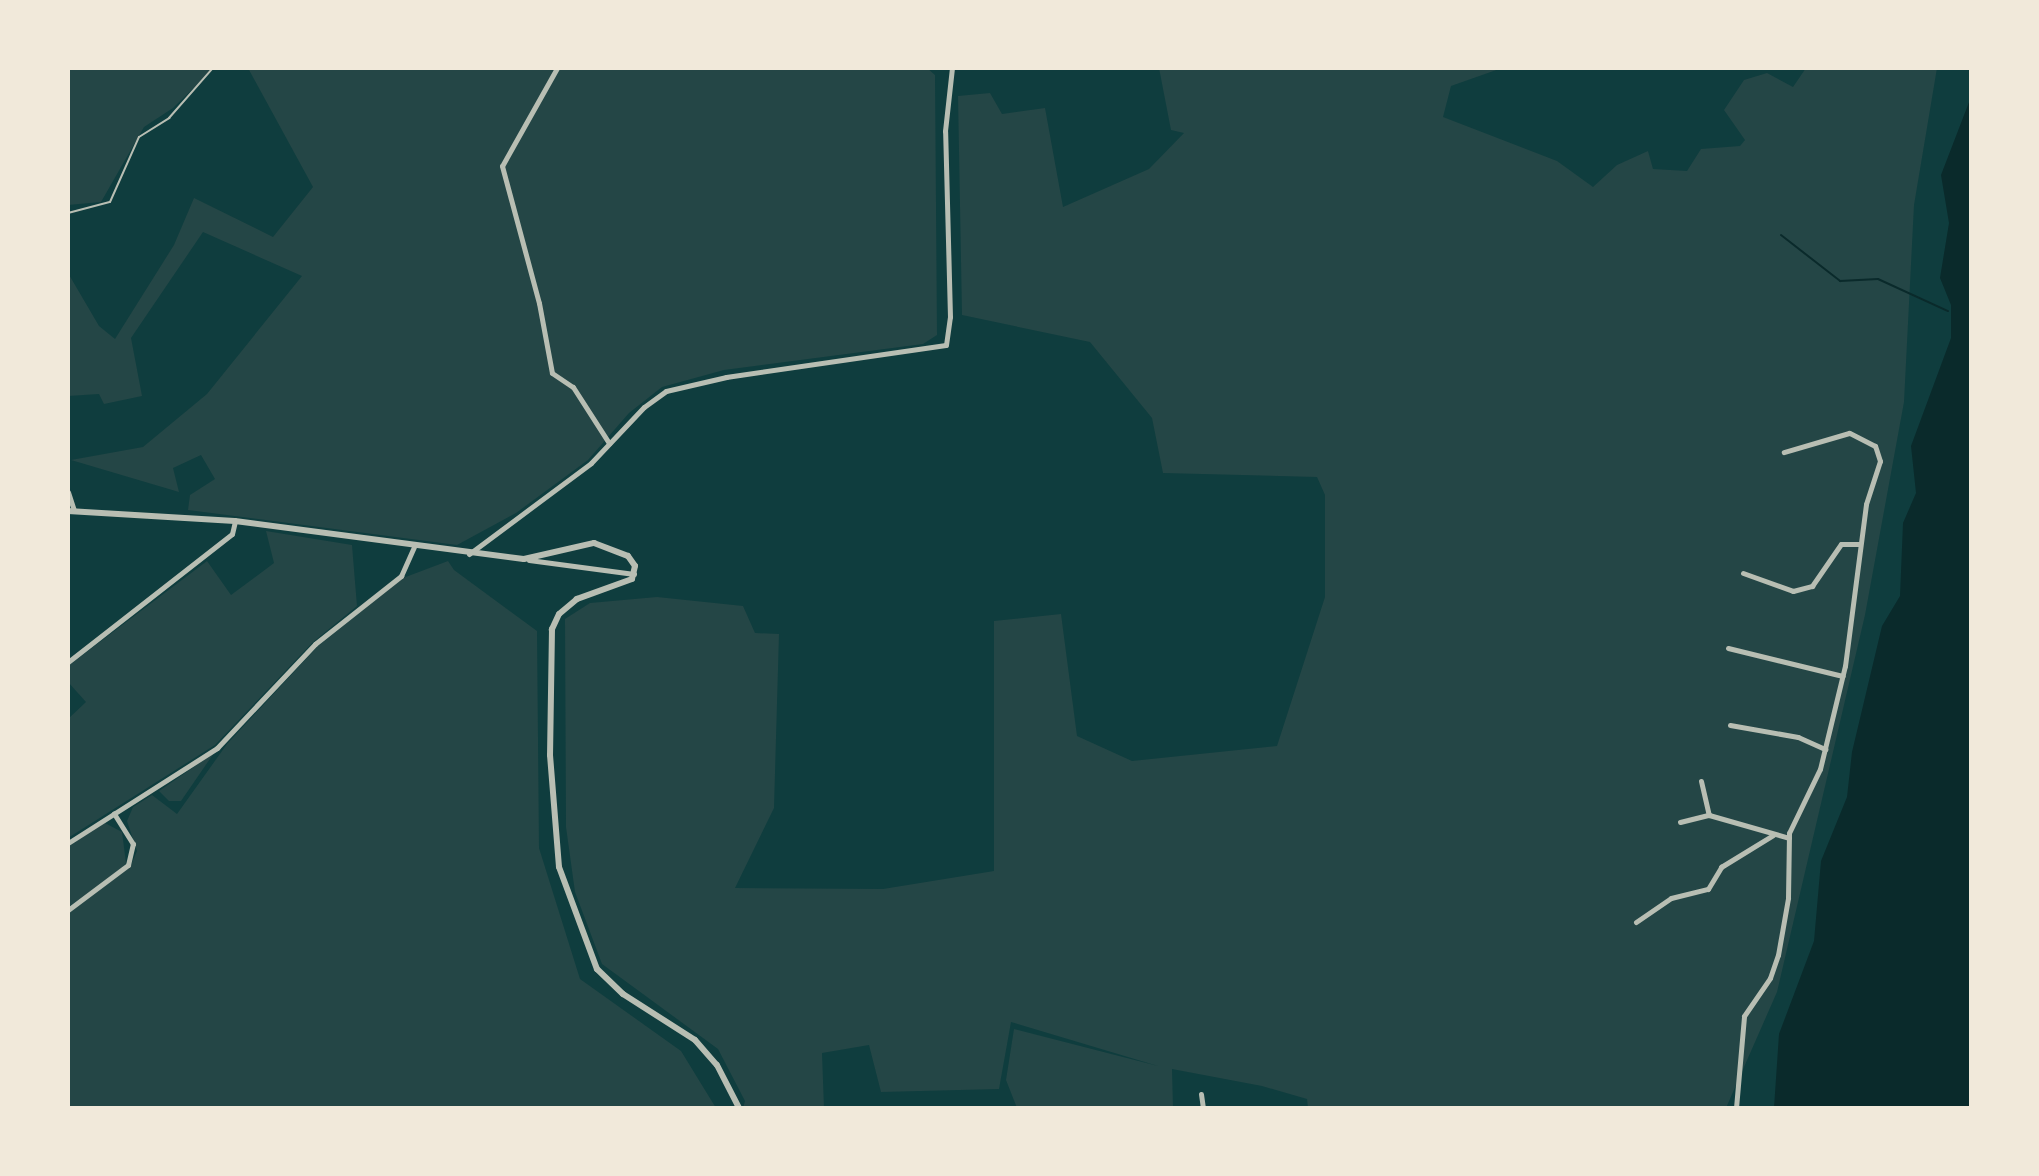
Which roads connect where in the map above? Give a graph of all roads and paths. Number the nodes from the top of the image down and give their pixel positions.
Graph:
1 (213, 68) edge
2 (557, 68) edge
3 (952, 68) edge
4 (68, 213) edge
5 (609, 443) junction
6 (1784, 452) dead end
7 (68, 492) edge
8 (71, 510) edge
9 (235, 521) junction
10 (1860, 544) junction
11 (414, 547) junction
12 (468, 555) junction
13 (524, 559) junction
14 (1743, 573) dead end
15 (635, 574) junction
16 (1728, 648) dead end
17 (68, 662) edge
18 (1843, 676) junction
19 (1730, 725) dead end
20 (1825, 749) junction
21 (1701, 781) dead end
22 (114, 813) junction
23 (1709, 815) junction
24 (1680, 822) dead end
25 (1773, 835) junction
26 (1789, 838) junction
27 (68, 843) edge
28 (68, 910) edge
29 (1636, 922) dead end
30 (1201, 1094) dead end
31 (739, 1108) edge
32 (1203, 1108) edge
33 (1736, 1108) edge

1 - 4 lane
2 - 5 street
3 - 5 street
5 - 12 street
6 - 10 street
7 - 8 street
8 - 9 street
9 - 11 street
9 - 17 street
10 - 14 street
10 - 18 street
11 - 12 street
11 - 22 street
12 - 13 street
13 - 15 street
13 - 15 street
15 - 31 street
16 - 18 street
18 - 20 street
19 - 20 street
20 - 26 street
21 - 23 street
22 - 27 street
22 - 28 street
23 - 24 street
23 - 25 street
25 - 26 street
25 - 29 street
26 - 33 street
30 - 32 street

